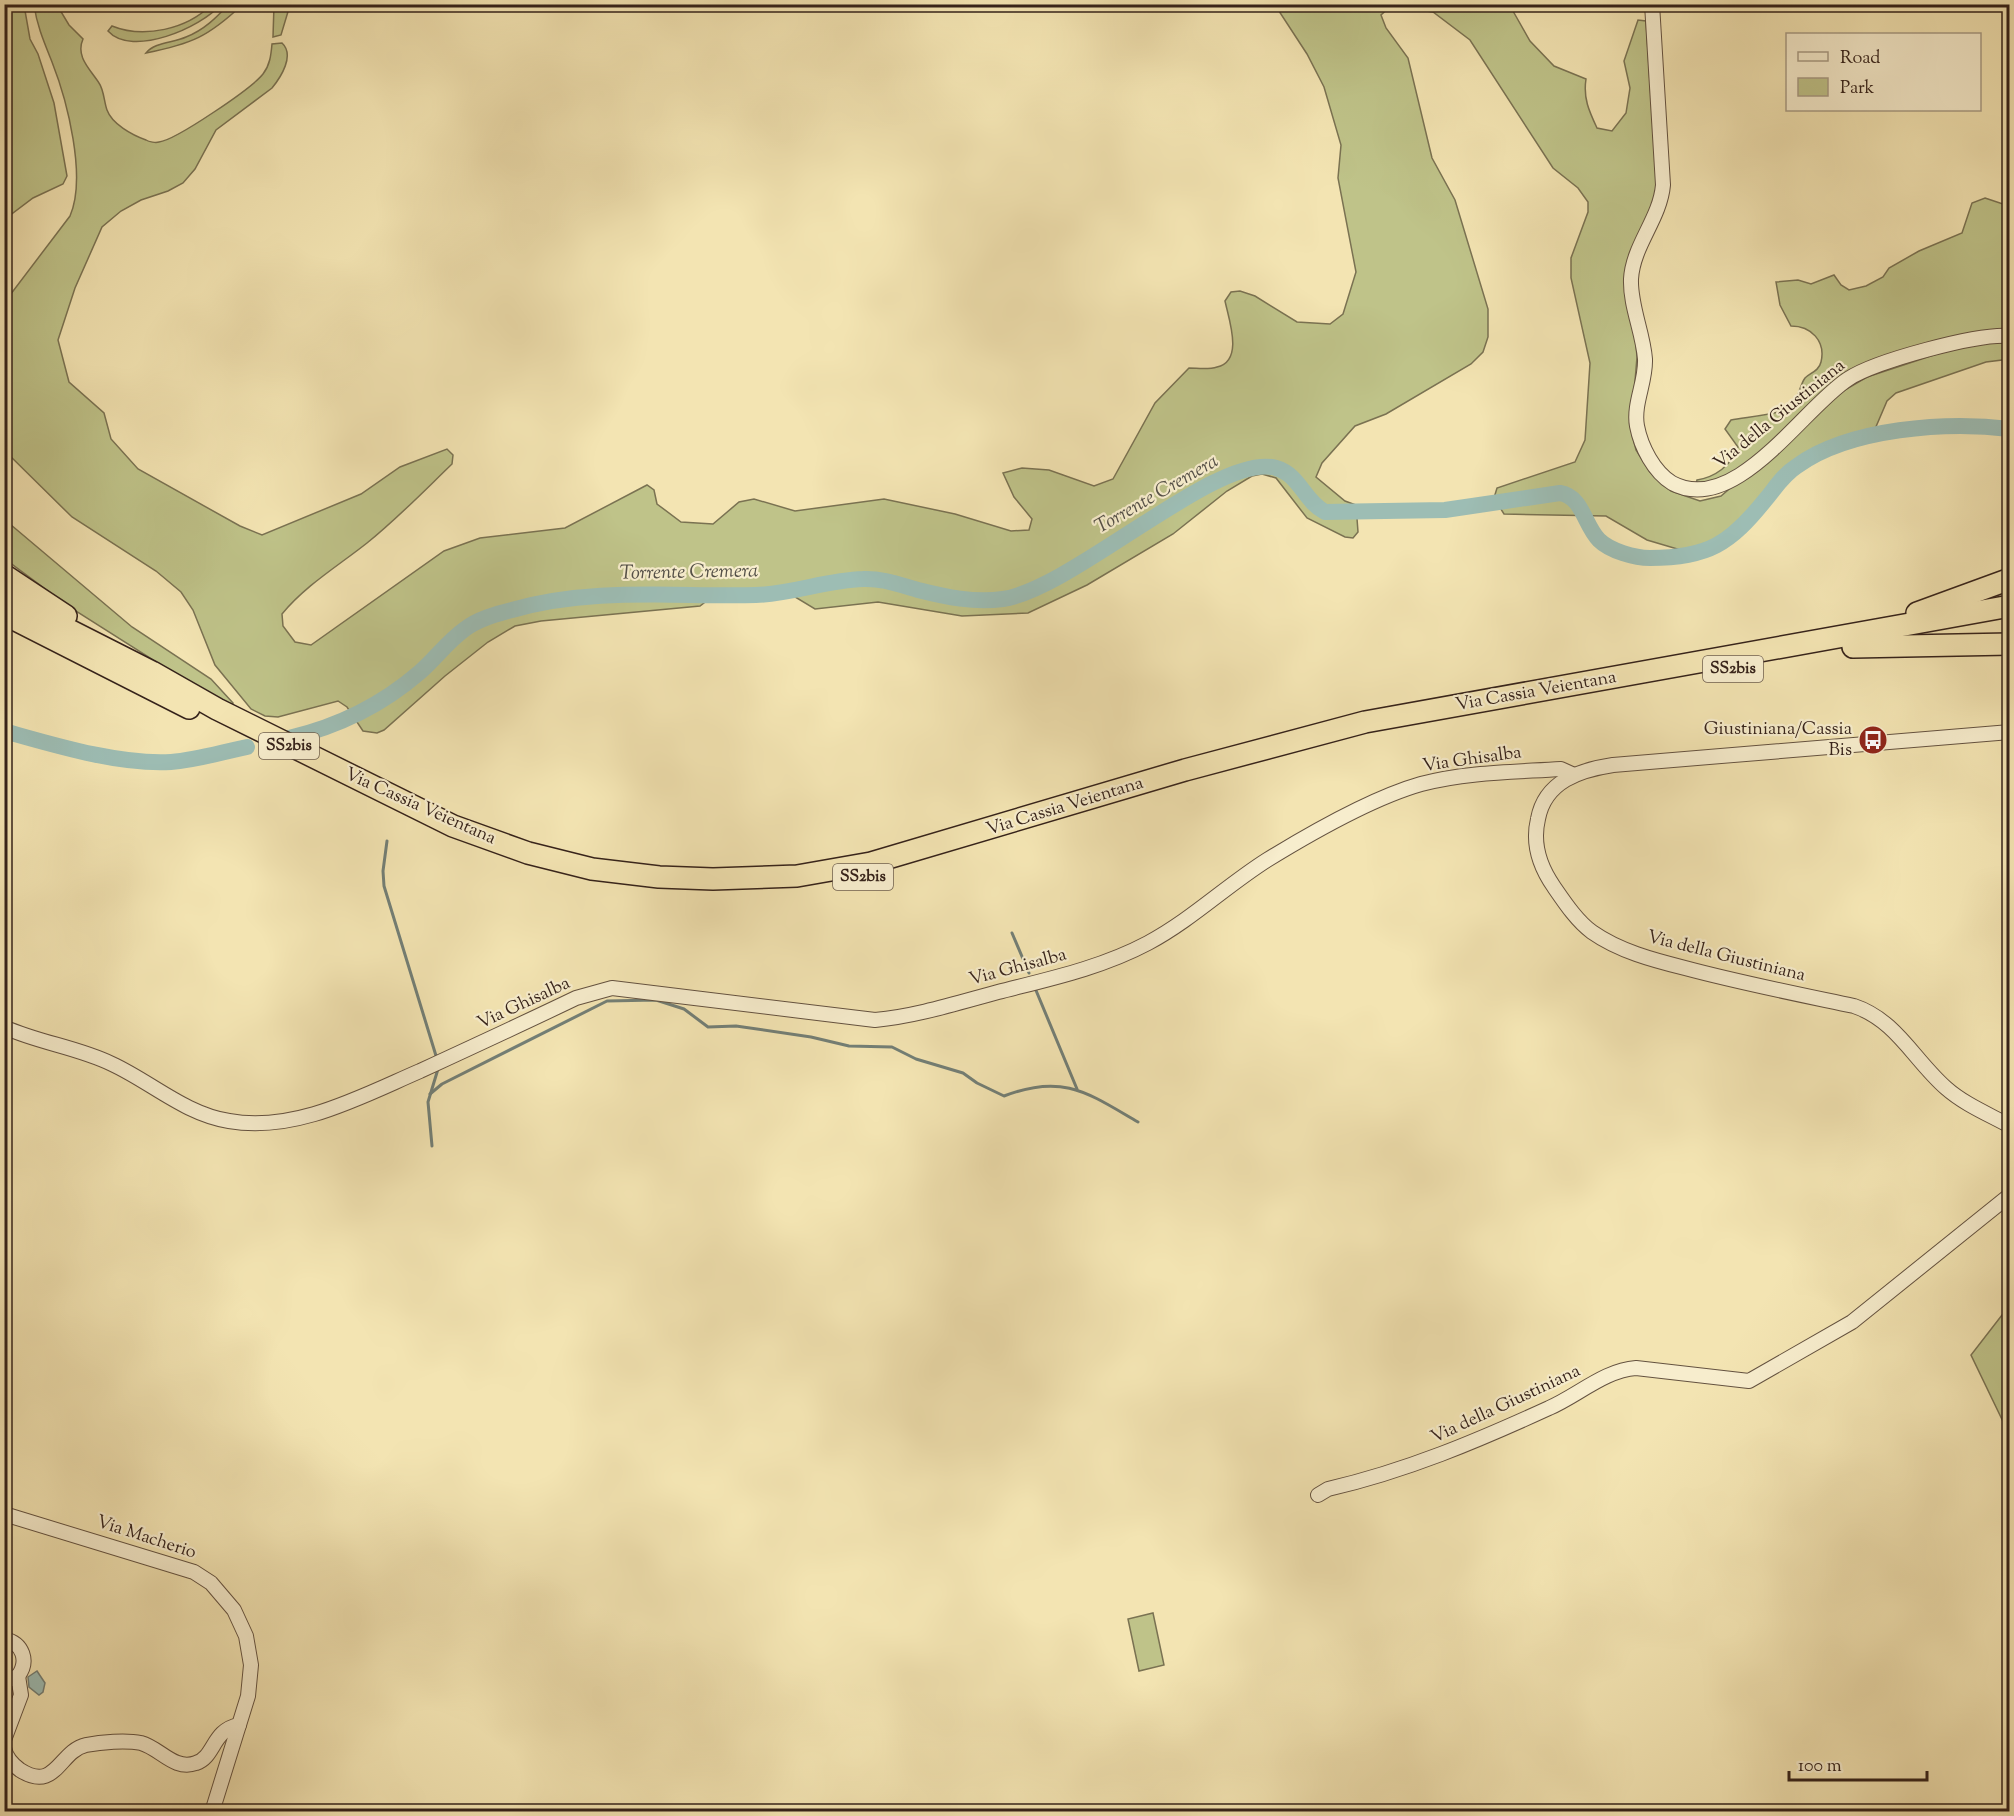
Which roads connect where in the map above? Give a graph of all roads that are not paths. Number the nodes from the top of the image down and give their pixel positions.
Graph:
1 (1652, 4) edge
2 (2010, 336) edge
3 (4, 574) edge
4 (2010, 579) edge
5 (4, 597) edge
6 (2010, 606) edge
7 (4, 614) edge
8 (2010, 619) edge
9 (4, 626) edge
10 (1858, 640) junction
11 (2010, 644) edge
12 (151, 681) junction
13 (2010, 732) edge
14 (1572, 774) junction
15 (4, 1027) edge
16 (2010, 1126) edge
17 (2010, 1195) edge
18 (1318, 1495) dead end
19 (4, 1514) edge
20 (4, 1639) edge
21 (18, 1676) junction
22 (4, 1682) edge
23 (239, 1725) junction
24 (4, 1744) edge
25 (212, 1812) edge

1 - 2 street, Via della Giustiniana
3 - 12 highway
4 - 10 highway
5 - 12 highway
6 - 10 highway, Via Cassia Veientana / SS2bis
7 - 12 highway
8 - 10 highway, Via Cassia Veientana / SS2bis
9 - 12 highway
10 - 11 highway
10 - 12 highway, Via Cassia Veientana / SS2bis
13 - 14 street
14 - 15 street, Via Ghisalba
14 - 16 street, Via della Giustiniana
17 - 18 street, Via della Giustiniana
19 - 23 street, Via Macherio
20 - 21 street
21 - 22 street
21 - 24 street
23 - 24 street
23 - 25 street, Via Macherio

